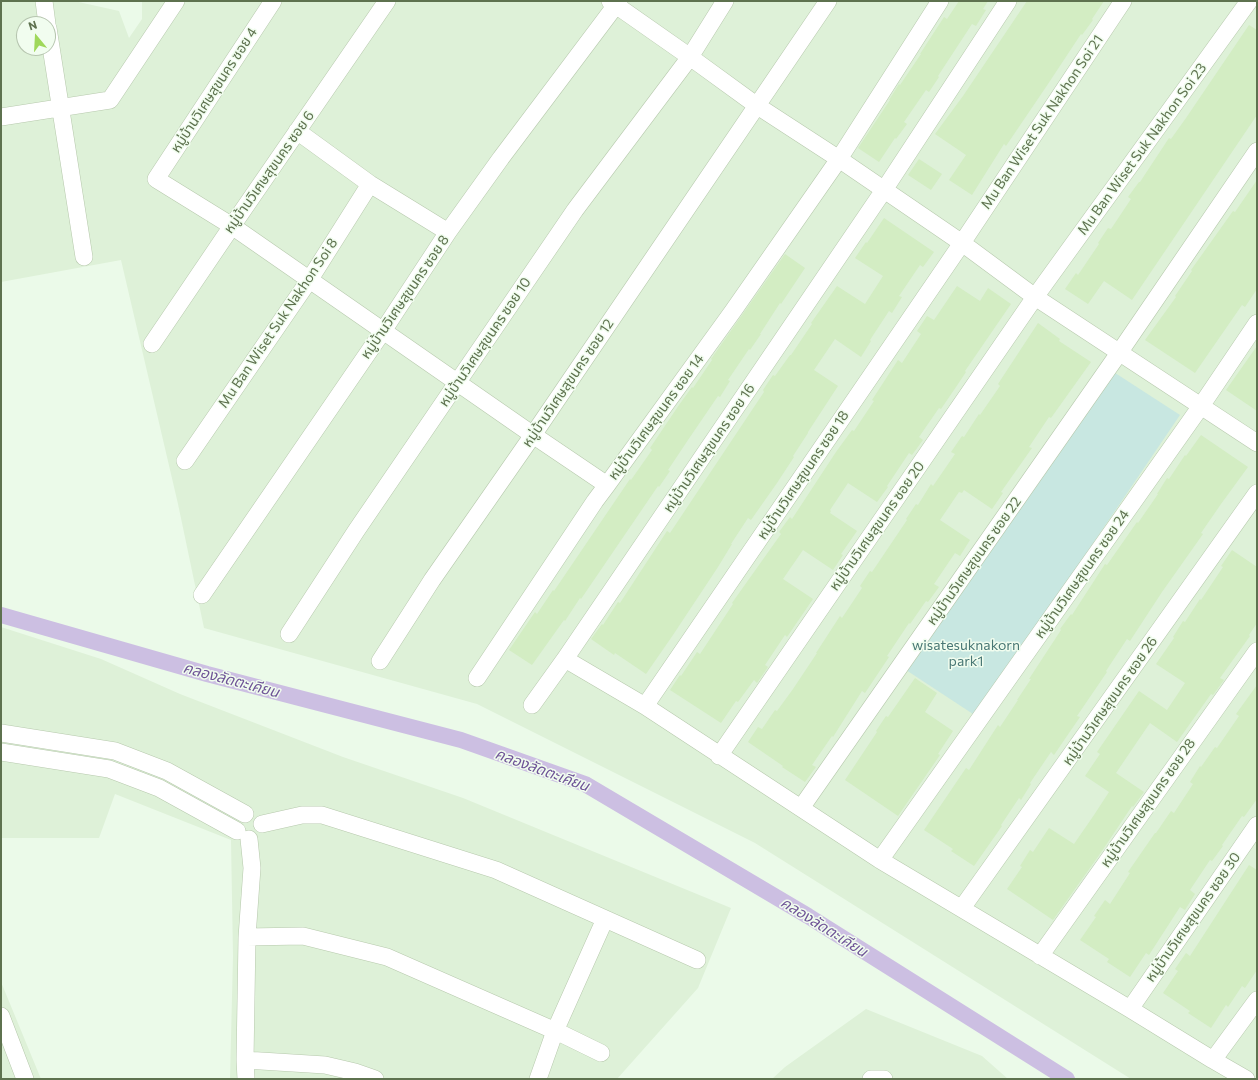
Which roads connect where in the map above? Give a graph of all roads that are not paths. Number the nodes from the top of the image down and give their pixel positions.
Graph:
1 (44, 1) edge
2 (176, 1) edge
3 (273, 1) edge
4 (387, 1) edge
5 (725, 1) edge
6 (828, 1) edge
7 (940, 1) edge
8 (1008, 1) edge
9 (1123, 1) edge
10 (1249, 1) edge
11 (615, 2) edge
12 (46, 16) edge
13 (53, 56) edge
14 (690, 57) junction
15 (756, 105) junction
16 (61, 107) junction
17 (1, 117) edge
18 (297, 131) junction
19 (1257, 151) edge
20 (839, 159) junction
21 (370, 184) junction
22 (884, 190) junction
23 (232, 226) junction
24 (448, 232) junction
25 (962, 243) junction
26 (84, 257) dead end
27 (310, 279) junction
28 (1035, 297) junction
29 (1257, 323) edge
30 (383, 331) junction
31 (152, 344) dead end
32 (1120, 353) junction
33 (458, 382) junction
34 (1201, 406) junction
35 (533, 435) junction
36 (1257, 443) edge
37 (185, 461) dead end
38 (607, 485) junction
39 (1257, 493) edge
40 (202, 595) dead end
41 (289, 634) dead end
42 (1257, 651) edge
43 (565, 659) junction
44 (380, 661) dead end
45 (477, 678) dead end
46 (532, 705) dead end
47 (645, 706) junction
48 (1, 733) edge
49 (1, 752) edge
50 (125, 755) junction
51 (719, 756) junction
52 (120, 773) junction
53 (204, 792) junction
54 (193, 807) junction
55 (801, 808) junction
56 (245, 814) junction
57 (262, 824) junction
58 (1257, 825) edge
59 (243, 835) junction
60 (880, 860) junction
61 (962, 908) junction
62 (605, 919) junction
63 (247, 938) junction
64 (1040, 956) junction
65 (697, 960) dead end
66 (1257, 1000) edge
67 (1130, 1009) junction
68 (1, 1018) edge
69 (555, 1031) junction
70 (601, 1053) dead end
71 (245, 1060) junction
72 (1213, 1060) junction
73 (25, 1079) edge
74 (246, 1079) edge
75 (375, 1079) edge
76 (538, 1079) edge
77 (871, 1079) edge
78 (884, 1079) edge
79 (1246, 1079) edge

1 - 12 street
2 - 16 street
3 - 23 street, หมู่บ้านวิเศษสุขนคร ซอย 4
4 - 18 street, หมู่บ้านวิเศษสุขนคร ซอย 6
5 - 14 street, หมู่บ้านวิเศษสุขนคร ซอย 10
6 - 15 street, หมู่บ้านวิเศษสุขนคร ซอย 12
7 - 20 street, หมู่บ้านวิเศษสุขนคร ซอย 14
8 - 22 street, หมู่บ้านวิเศษสุขนคร ซอย 16
9 - 25 street, Mu Ban Wiset Suk Nakhon Soi 21
10 - 28 street, Mu Ban Wiset Suk Nakhon Soi 23
11 - 14 street
11 - 24 street, หมู่บ้านวิเศษสุขนคร ซอย 8
13 - 16 street
14 - 15 street
14 - 33 street, หมู่บ้านวิเศษสุขนคร ซอย 10
15 - 20 street
15 - 35 street, หมู่บ้านวิเศษสุขนคร ซอย 12
16 - 17 street
16 - 26 street
18 - 21 street
18 - 23 street, หมู่บ้านวิเศษสุขนคร ซอย 6
19 - 32 street, หมู่บ้านวิเศษสุขนคร ซอย 22
20 - 22 street
20 - 38 street, หมู่บ้านวิเศษสุขนคร ซอย 14
21 - 24 street
21 - 27 street, Mu Ban Wiset Suk Nakhon Soi 8
22 - 25 street
22 - 43 street, หมู่บ้านวิเศษสุขนคร ซอย 16
23 - 27 street
23 - 31 street, หมู่บ้านวิเศษสุขนคร ซอย 6
24 - 30 street, หมู่บ้านวิเศษสุขนคร ซอย 8
25 - 28 street
25 - 47 street, หมู่บ้านวิเศษสุขนคร ซอย 18
27 - 30 street
27 - 37 street, Mu Ban Wiset Suk Nakhon Soi 8
28 - 32 street
28 - 51 street, หมู่บ้านวิเศษสุขนคร ซอย 20
29 - 34 street, หมู่บ้านวิเศษสุขนคร ซอย 24
30 - 33 street
30 - 40 street, หมู่บ้านวิเศษสุขนคร ซอย 8
32 - 34 street
32 - 55 street, หมู่บ้านวิเศษสุขนคร ซอย 22
33 - 35 street
33 - 41 street, หมู่บ้านวิเศษสุขนคร ซอย 10
34 - 36 street
34 - 60 street, หมู่บ้านวิเศษสุขนคร ซอย 24
35 - 38 street
35 - 44 street, หมู่บ้านวิเศษสุขนคร ซอย 12
38 - 45 street, หมู่บ้านวิเศษสุขนคร ซอย 14
39 - 61 street, หมู่บ้านวิเศษสุขนคร ซอย 26
42 - 64 street, หมู่บ้านวิเศษสุขนคร ซอย 28
43 - 46 street, หมู่บ้านวิเศษสุขนคร ซอย 16
43 - 47 street
47 - 51 street
48 - 50 street
49 - 52 street
50 - 52 street
50 - 53 street
51 - 55 street
52 - 54 street
53 - 54 street
53 - 56 street
54 - 59 street
55 - 60 street
56 - 57 street
56 - 59 street
57 - 59 street
57 - 62 street
58 - 67 street, หมู่บ้านวิเศษสุขนคร ซอย 30
59 - 63 street
60 - 61 street
61 - 64 street
62 - 65 street
62 - 69 street
63 - 69 street
63 - 71 street
64 - 67 street
66 - 72 street
67 - 72 street
68 - 73 street
69 - 70 street
69 - 76 street
71 - 74 street
71 - 75 street
72 - 79 street
77 - 78 street

